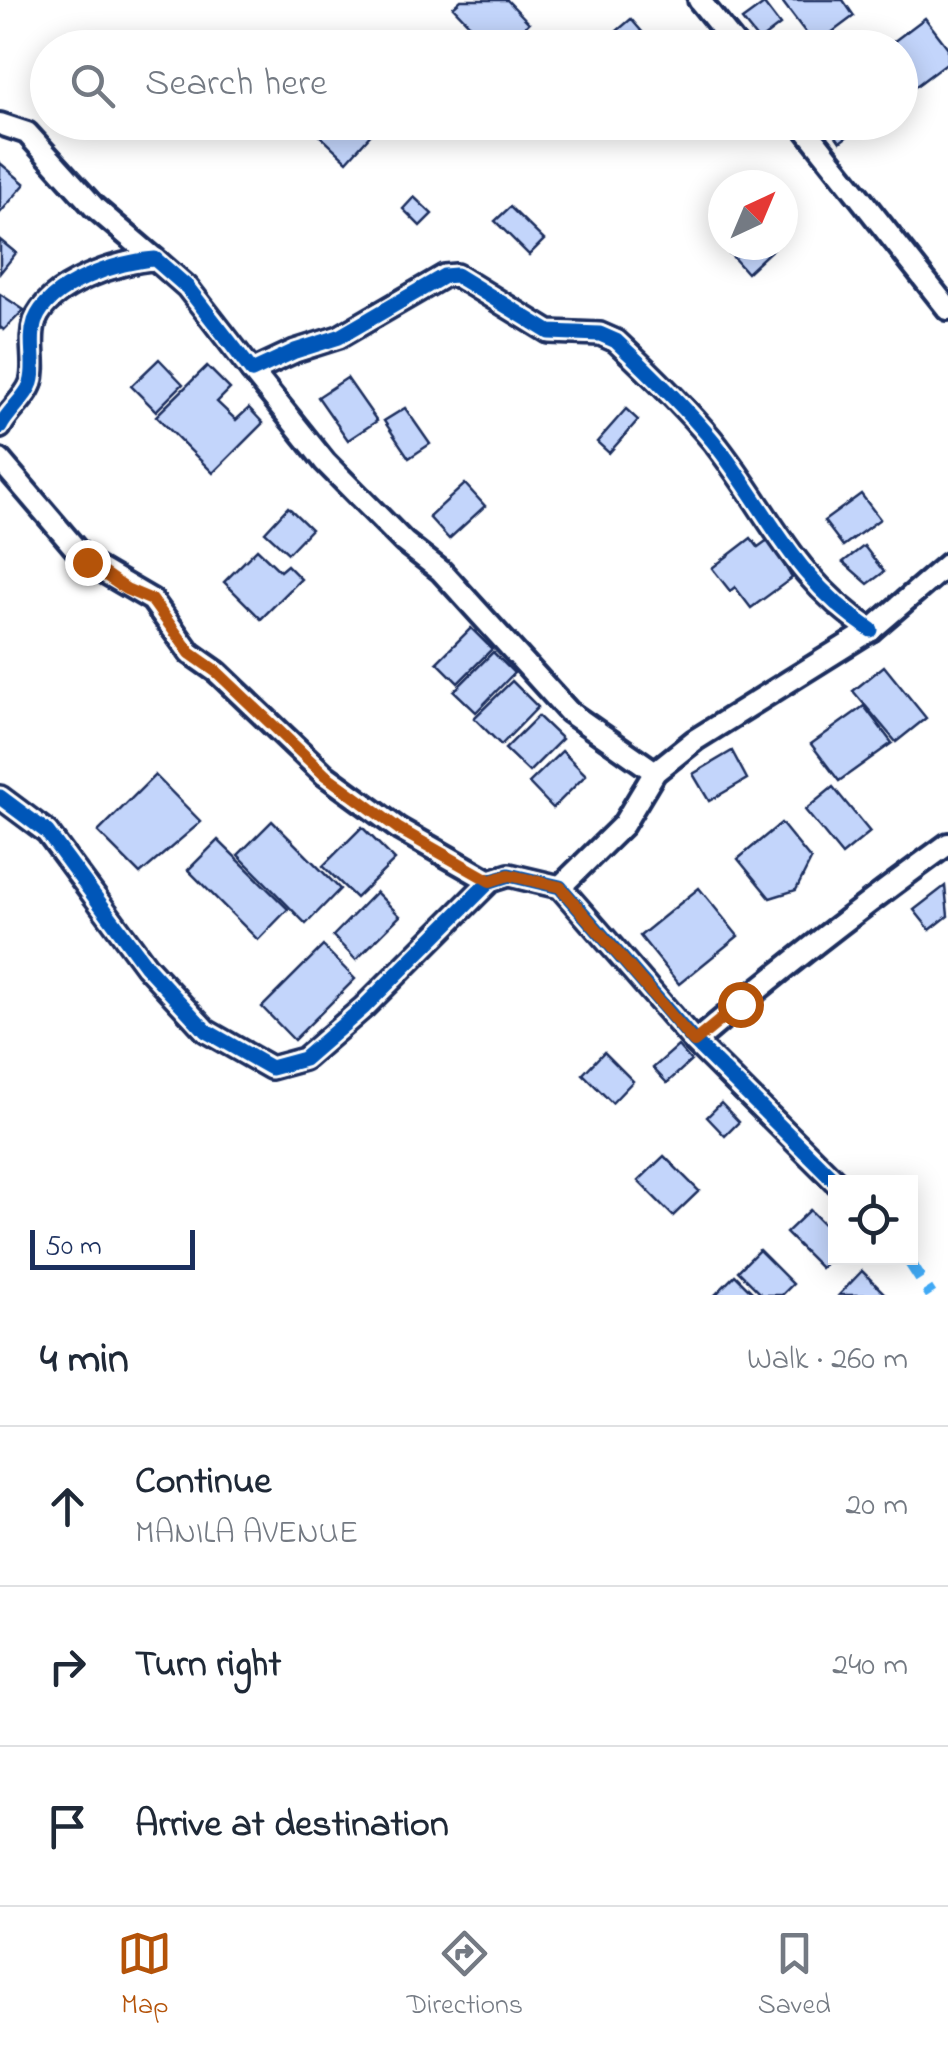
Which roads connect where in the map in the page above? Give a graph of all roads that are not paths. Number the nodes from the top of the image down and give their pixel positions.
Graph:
1 (699, 0) edge
2 (723, 30) edge
3 (0, 124) edge
4 (30, 136) edge
5 (33, 140) edge
6 (814, 140) edge
7 (155, 260) junction
8 (948, 309) edge
9 (252, 372) junction
10 (0, 428) edge
11 (0, 460) edge
12 (948, 564) edge
13 (871, 630) junction
14 (655, 772) junction
15 (0, 797) edge
16 (948, 844) edge
17 (490, 881) junction
18 (560, 887) junction
19 (694, 1042) junction
20 (829, 1175) edge

1 - 2 street
3 - 4 street
5 - 7 street
6 - 8 street
7 - 9 street
7 - 10 street
9 - 13 street
9 - 14 street
11 - 17 street
12 - 13 street
13 - 14 street
14 - 18 street
15 - 17 street
16 - 19 street
17 - 18 street
18 - 19 street
19 - 20 street

